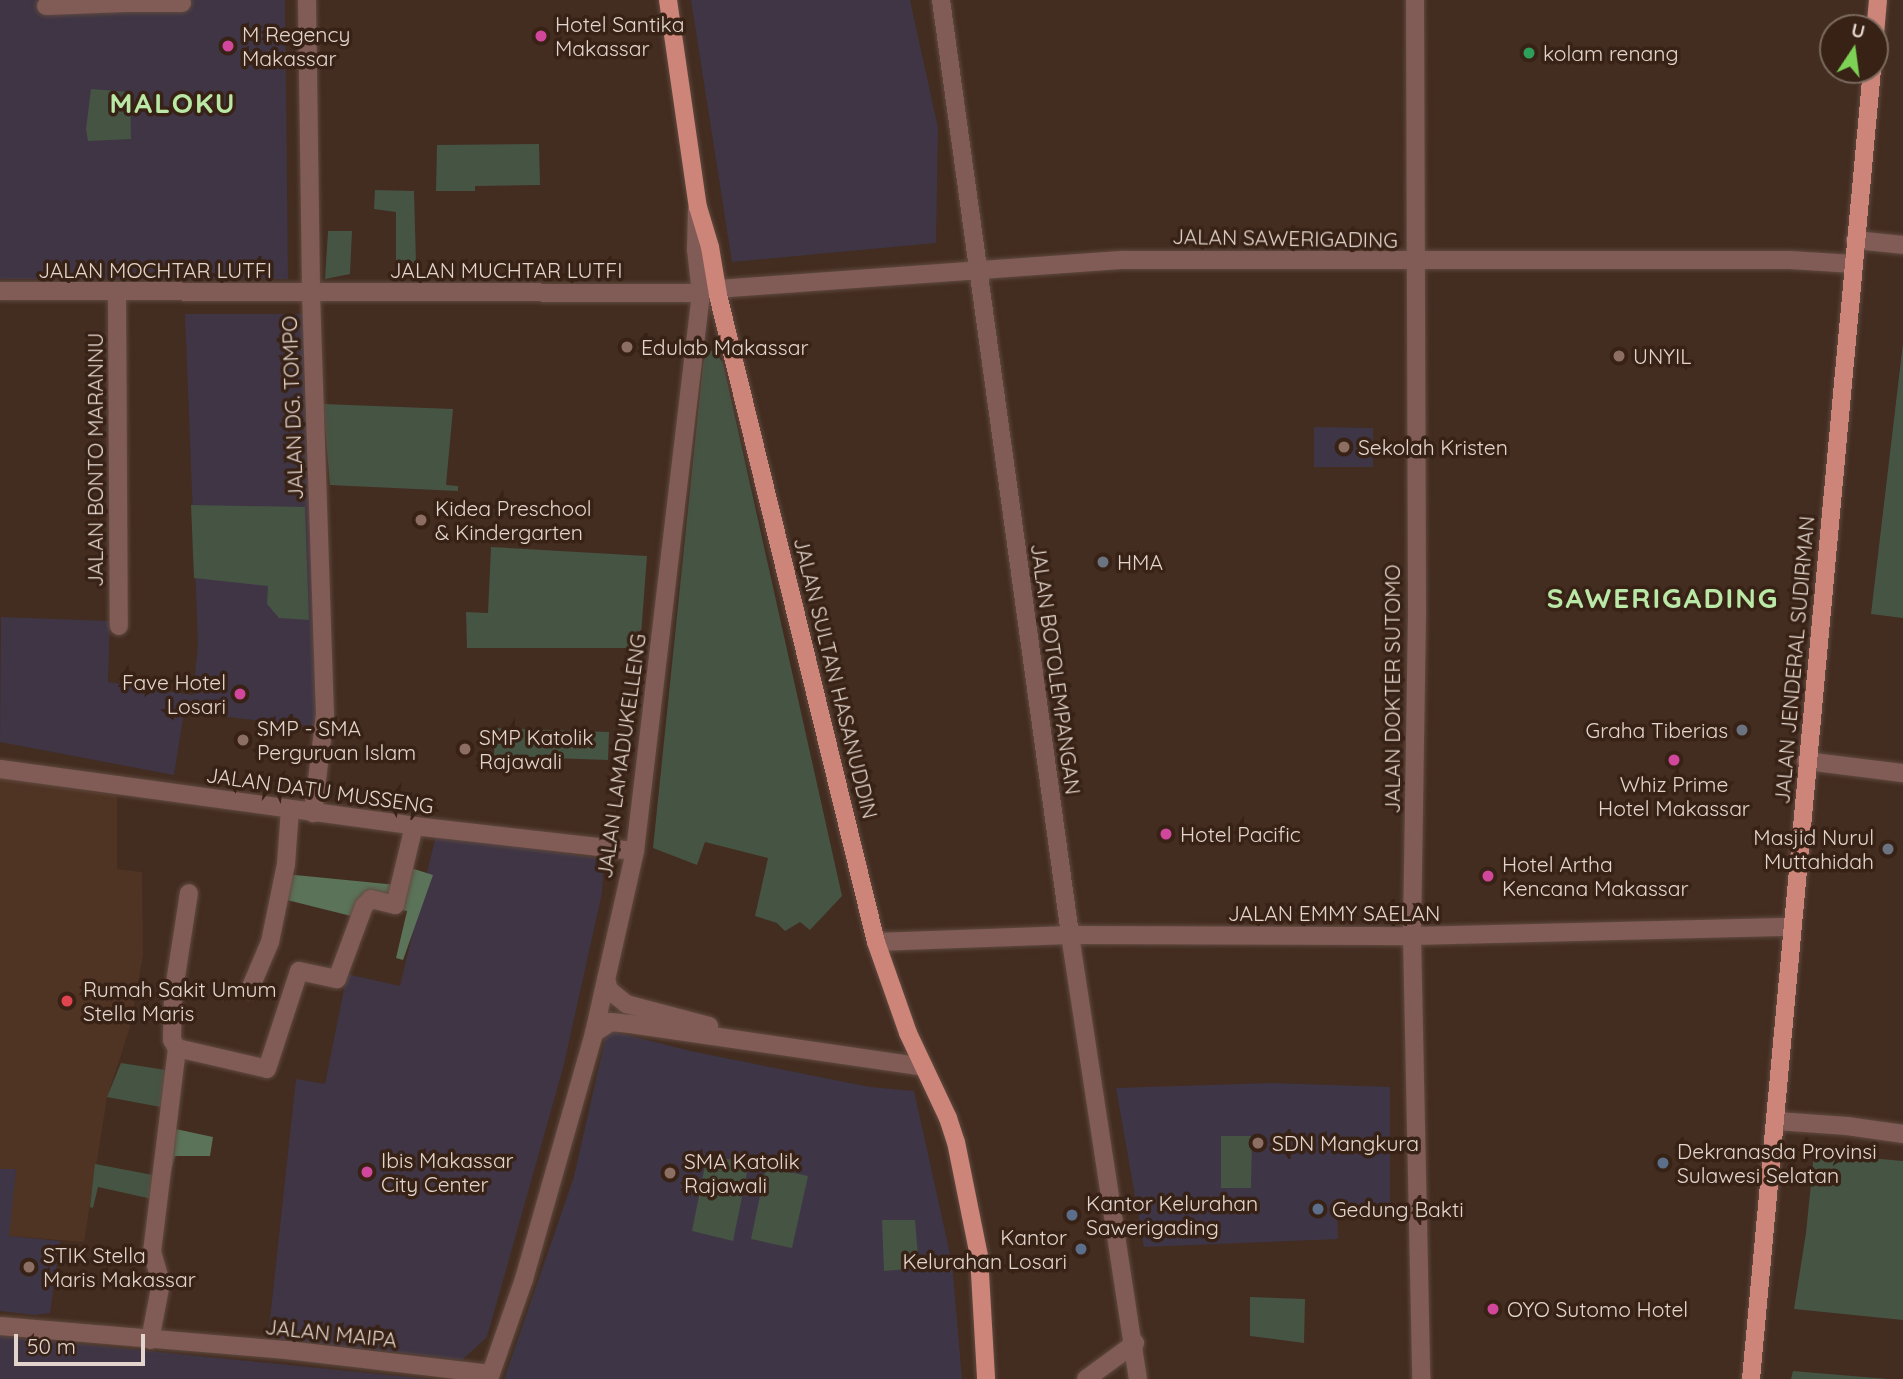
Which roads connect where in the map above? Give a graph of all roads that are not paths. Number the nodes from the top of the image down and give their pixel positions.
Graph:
1 (307, 0) edge
2 (668, 0) edge
3 (941, 0) edge
4 (1415, 0) edge
5 (125, 2) edge
6 (182, 3) dead end
7 (46, 6) dead end
8 (1871, 84) edge
9 (1855, 240) junction
10 (1903, 245) edge
11 (1414, 262) junction
12 (1854, 264) junction
13 (977, 270) junction
14 (0, 291) edge
15 (709, 291) junction
16 (117, 294) junction
17 (310, 294) junction
18 (119, 626) dead end
19 (1806, 761) junction
20 (0, 769) edge
21 (1903, 773) edge
22 (290, 810) junction
23 (313, 813) junction
24 (414, 826) junction
25 (635, 851) junction
26 (189, 893) dead end
27 (1792, 927) junction
28 (1070, 935) junction
29 (1412, 936) junction
30 (876, 942) junction
31 (606, 979) junction
32 (250, 989) dead end
33 (594, 1033) junction
34 (762, 1042) junction
35 (177, 1048) junction
36 (924, 1067) junction
37 (1777, 1121) junction
38 (1903, 1133) edge
39 (0, 1325) edge
40 (150, 1340) junction
41 (1135, 1343) junction
42 (985, 1358) junction
43 (489, 1377) edge
44 (986, 1379) edge
45 (994, 1379) edge
46 (1086, 1379) edge
47 (1138, 1379) edge
48 (1420, 1379) edge
49 (1752, 1379) edge

1 - 17 street, JALAN DG. TOMPO
2 - 15 main road, JALAN SULTAN HASANUDDIN
3 - 13 street, JALAN BOTOLEMPANGAN
4 - 11 street, JALAN DOKTER SUTOMO
5 - 6 street
5 - 7 street
8 - 9 main road, JALAN JENDERAL SUDIRMAN
9 - 10 street
9 - 12 main road, JALAN JENDERAL SUDIRMAN
11 - 12 street, JALAN SAWERIGADING
11 - 13 street, JALAN SAWERIGADING
11 - 29 street, JALAN DOKTER SUTOMO
12 - 19 main road, JALAN JENDERAL SUDIRMAN
13 - 15 street, JALAN SAWERIGADING
13 - 28 street, JALAN BOTOLEMPANGAN
14 - 16 street, JALAN MOCHTAR LUTFI
15 - 17 street, JALAN MUCHTAR LUTFI
15 - 25 street, JALAN LAMADUKELLENG
15 - 30 main road, JALAN SULTAN HASANUDDIN
16 - 17 street, JALAN MOCHTAR LUTFI
16 - 18 street, JALAN BONTO MARANNU
17 - 23 street, JALAN DG. TOMPO
19 - 21 street
19 - 27 main road, JALAN JENDERAL SUDIRMAN
20 - 22 street, JALAN DATU MUSSENG
22 - 23 street, JALAN DATU MUSSENG
22 - 32 street
23 - 24 street, JALAN DATU MUSSENG
24 - 25 street, JALAN DATU MUSSENG
24 - 35 street
25 - 31 street, JALAN LAMADUKELLENG
26 - 35 street
27 - 29 street, JALAN EMMY SAELAN
27 - 37 main road, JALAN JENDERAL SUDIRMAN
28 - 29 street, JALAN EMMY SAELAN
28 - 30 street, JALAN EMMY SAELAN
28 - 41 street, JALAN BOTOLEMPANGAN
29 - 48 street, JALAN DOKTER SUTOMO
30 - 36 main road, JALAN SULTAN HASANUDDIN
31 - 33 street, JALAN LAMADUKELLENG
31 - 34 street
33 - 34 street
33 - 43 street, JALAN LAMADUKELLENG
34 - 36 street
35 - 40 street
36 - 42 main road, JALAN SULTAN HASANUDDIN
37 - 38 street
37 - 49 main road, JALAN JENDERAL SUDIRMAN
39 - 40 street, JALAN MAIPA
40 - 43 street, JALAN MAIPA
41 - 46 street
41 - 47 street, JALAN BOTOLEMPANGAN
42 - 44 main road, JALAN SULTAN HASANUDDIN
42 - 45 main road

